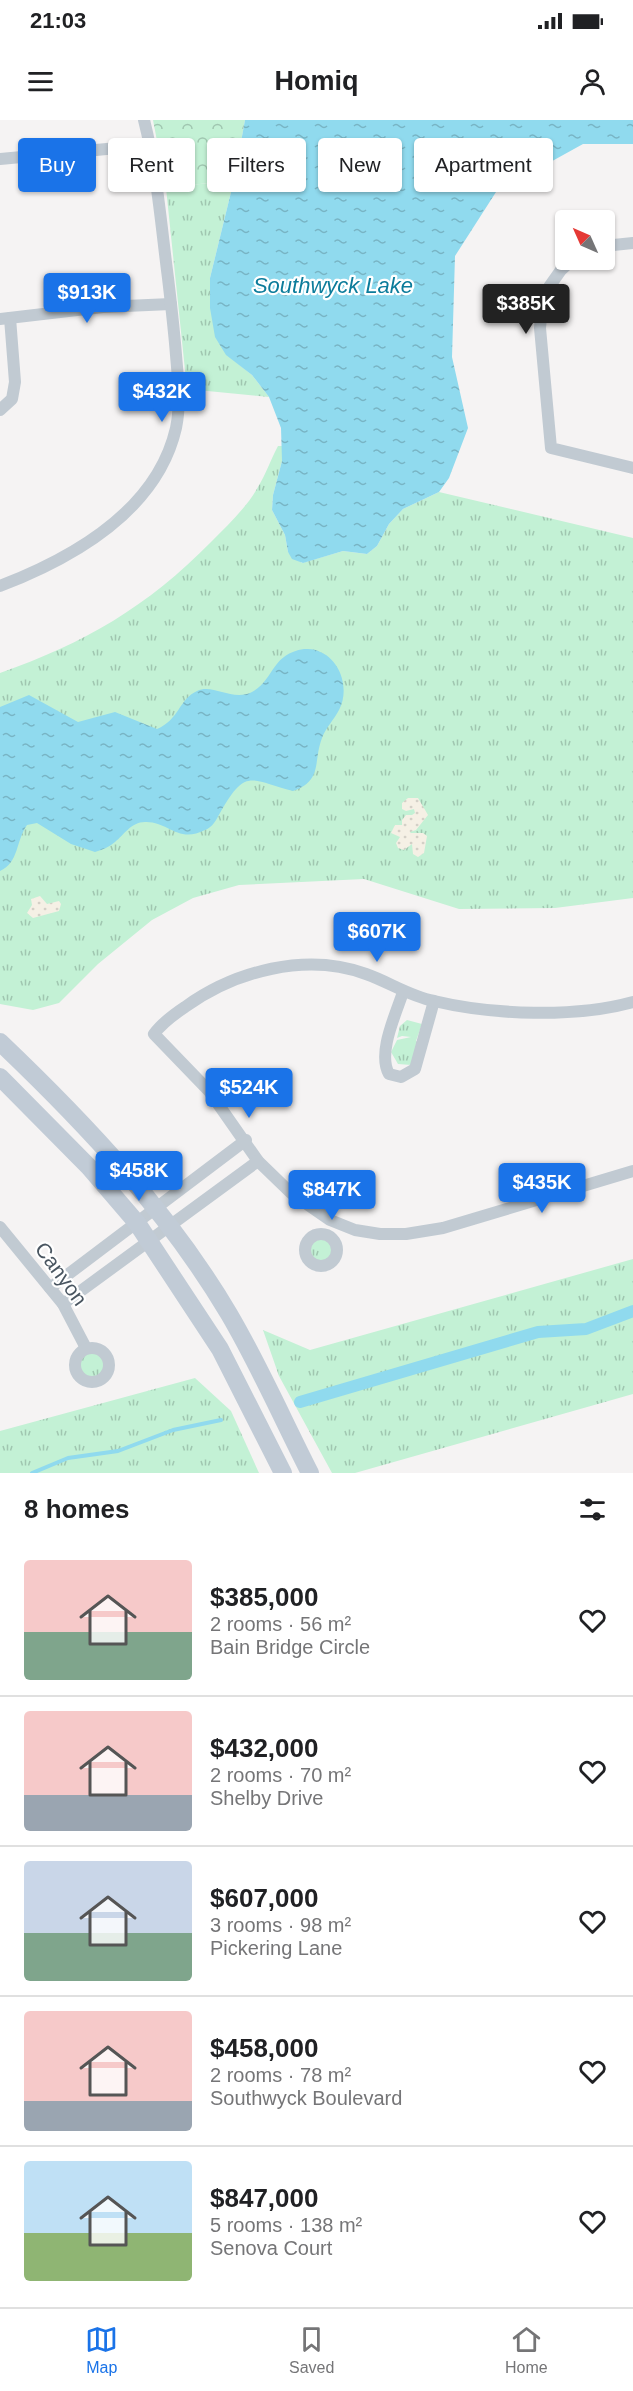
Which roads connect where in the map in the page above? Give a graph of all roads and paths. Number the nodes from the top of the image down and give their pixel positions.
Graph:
1 (144, 120) edge
2 (148, 138) edge
3 (108, 149) edge
4 (0, 159) edge
5 (156, 192) edge
6 (633, 243) edge
7 (615, 245) edge
8 (561, 270) edge
9 (171, 304) junction
10 (5, 318) edge
11 (0, 410) edge
12 (633, 468) edge
13 (0, 586) edge
14 (403, 992) junction
15 (434, 1001) junction
16 (633, 1002) edge
17 (0, 1042) edge
18 (0, 1077) edge
19 (246, 1140) junction
20 (258, 1161) junction
21 (633, 1170) edge
22 (156, 1208) junction
23 (330, 1220) junction
24 (137, 1223) junction
25 (168, 1226) junction
26 (0, 1227) edge
27 (327, 1235) dead end
28 (149, 1240) junction
29 (51, 1288) junction
30 (63, 1304) junction
31 (86, 1348) dead end
32 (283, 1473) edge
33 (310, 1473) edge

1 - 2 street
3 - 4 street
5 - 9 street
6 - 7 street
8 - 12 street
9 - 10 street
9 - 13 street
10 - 11 street
14 - 15 street
14 - 15 street
14 - 19 street
15 - 16 street
17 - 22 street
18 - 24 street
19 - 20 street
19 - 22 street
20 - 23 street
20 - 25 street
21 - 23 street
22 - 24 street
22 - 25 street
23 - 27 street
24 - 28 street
24 - 29 street
25 - 28 street
25 - 33 street
26 - 29 street, Canyon
28 - 30 street
28 - 32 street
29 - 30 street, Canyon
30 - 31 street, Canyon

